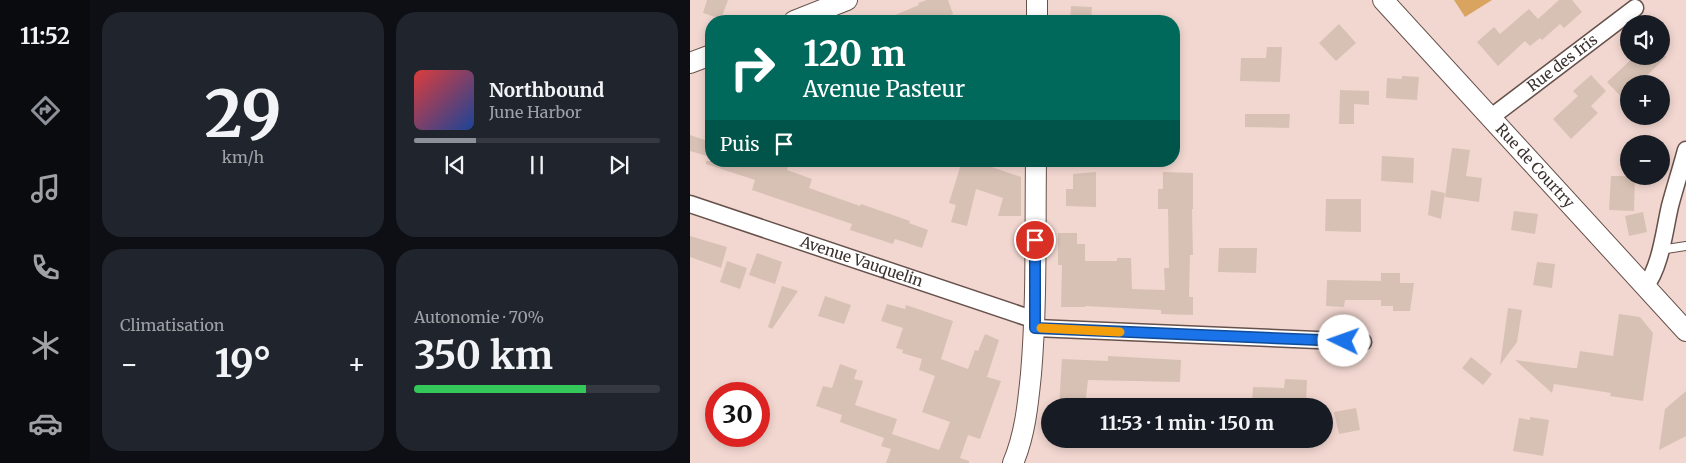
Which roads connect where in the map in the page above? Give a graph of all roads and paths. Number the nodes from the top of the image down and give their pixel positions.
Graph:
1 (847, 0) edge
2 (1037, 0) edge
3 (1383, 0) edge
4 (1635, 8) dead end
5 (809, 15) edge
6 (1037, 15) edge
7 (705, 57) edge
8 (690, 63) edge
9 (1490, 118) junction
10 (1686, 150) edge
11 (1036, 167) edge
12 (690, 204) edge
13 (1686, 246) edge
14 (1660, 250) junction
15 (1645, 287) junction
16 (1035, 324) junction
17 (1686, 331) edge
18 (1363, 342) dead end
19 (1013, 463) edge

1 - 5 street
2 - 6 street
3 - 9 street, Rue de Courtry
4 - 9 street, Rue des Iris
7 - 8 street
9 - 15 street, Rue de Courtry
10 - 14 street
11 - 16 street
12 - 16 street, Avenue Vauquelin
13 - 14 lane
14 - 15 street
15 - 17 street, Rue de Courtry
16 - 18 street, Avenue Vauquelin
16 - 19 street

